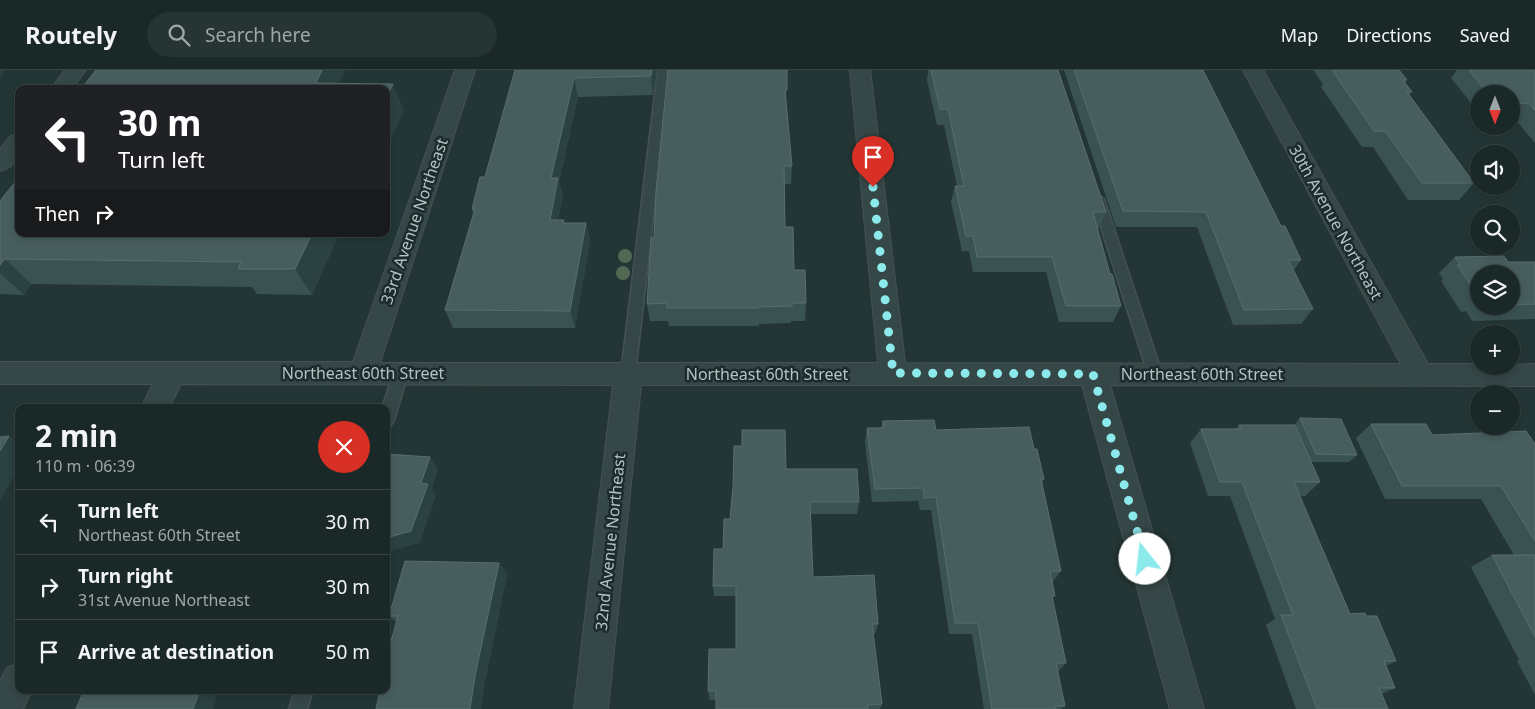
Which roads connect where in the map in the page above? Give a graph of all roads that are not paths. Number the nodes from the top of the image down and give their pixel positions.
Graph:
1 (76, 70) edge
2 (465, 70) edge
3 (664, 70) edge
4 (860, 70) edge
5 (1253, 70) edge
6 (64, 85) edge
7 (15, 146) edge
8 (0, 164) edge
9 (1092, 182) edge
10 (0, 373) edge
11 (173, 373) junction
12 (363, 373) junction
13 (401, 373) junction
14 (893, 373) junction
15 (628, 374) junction
16 (1093, 374) junction
17 (1155, 374) junction
18 (1420, 374) junction
19 (1535, 375) edge
20 (158, 404) edge
21 (390, 407) edge
22 (15, 688) edge
23 (303, 694) edge
24 (4, 709) edge
25 (298, 709) edge
26 (591, 709) edge
27 (1187, 709) edge

1 - 6 street
2 - 12 street, 33rd Avenue Northeast
3 - 15 lane
4 - 14 street
5 - 18 street, 30th Avenue Northeast
7 - 8 street
9 - 17 lane
10 - 11 street, Northeast 60th Street
11 - 12 street, Northeast 60th Street
11 - 20 street
12 - 13 street, Northeast 60th Street
13 - 15 street, Northeast 60th Street
13 - 21 lane
14 - 15 street, Northeast 60th Street
14 - 16 street, Northeast 60th Street
15 - 26 street, 32nd Avenue Northeast
16 - 17 street, Northeast 60th Street
16 - 27 street
17 - 18 street, Northeast 60th Street
18 - 19 street, Northeast 60th Street
22 - 24 street
23 - 25 lane

